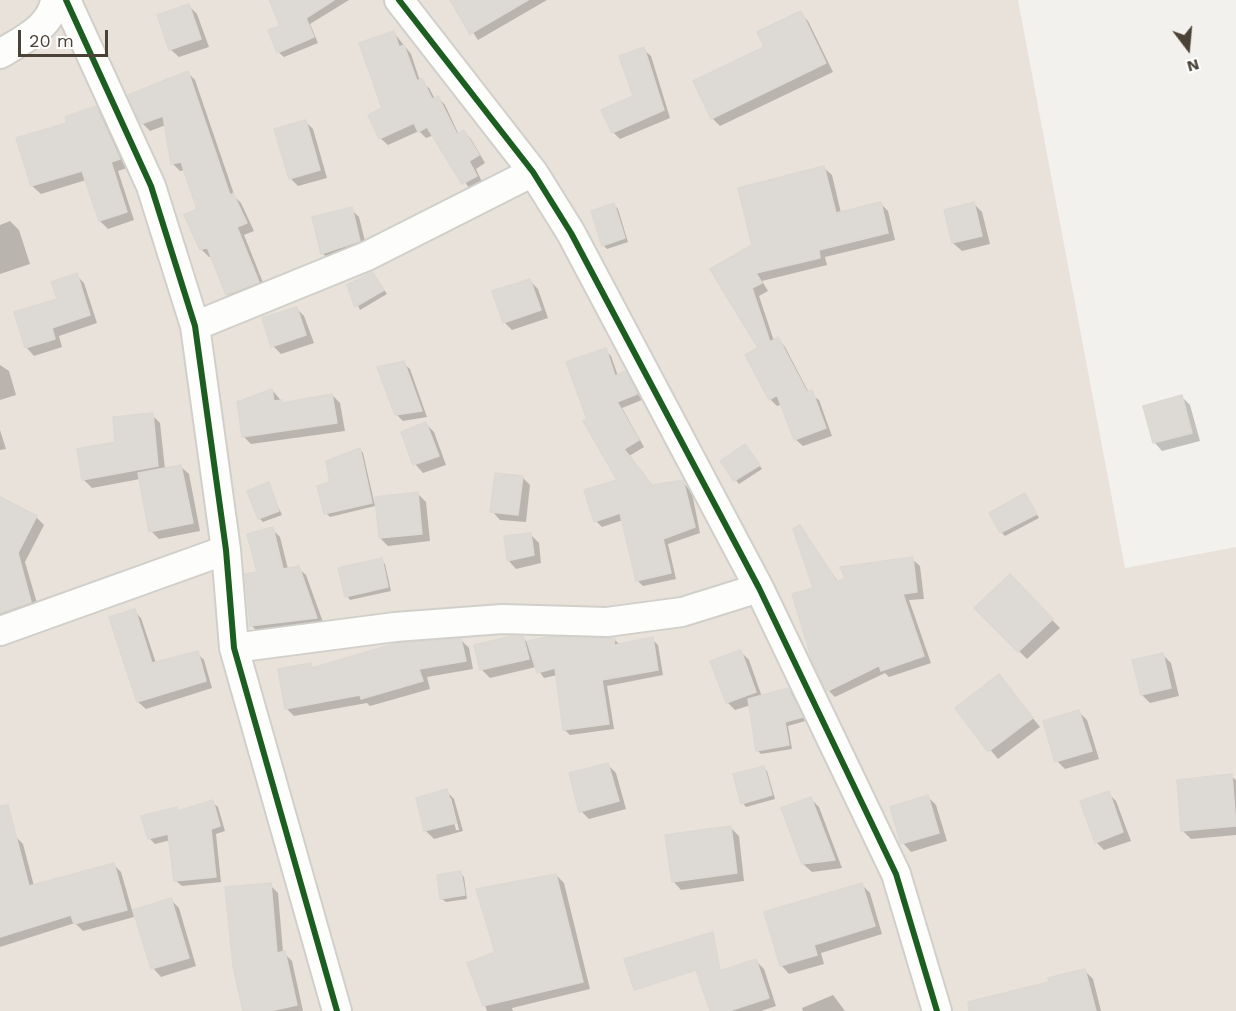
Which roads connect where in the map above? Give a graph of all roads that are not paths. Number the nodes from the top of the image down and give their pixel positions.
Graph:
1 (55, 0) edge
2 (66, 0) edge
3 (399, 0) edge
4 (0, 54) edge
5 (533, 172) junction
6 (195, 326) junction
7 (226, 550) junction
8 (759, 588) junction
9 (0, 631) edge
10 (234, 648) junction
11 (337, 1011) edge
12 (937, 1011) edge

1 - 4 street
2 - 6 street
3 - 5 street
5 - 6 street
5 - 8 street
6 - 7 street
7 - 9 street
7 - 10 street
8 - 10 street
8 - 12 street
10 - 11 street

